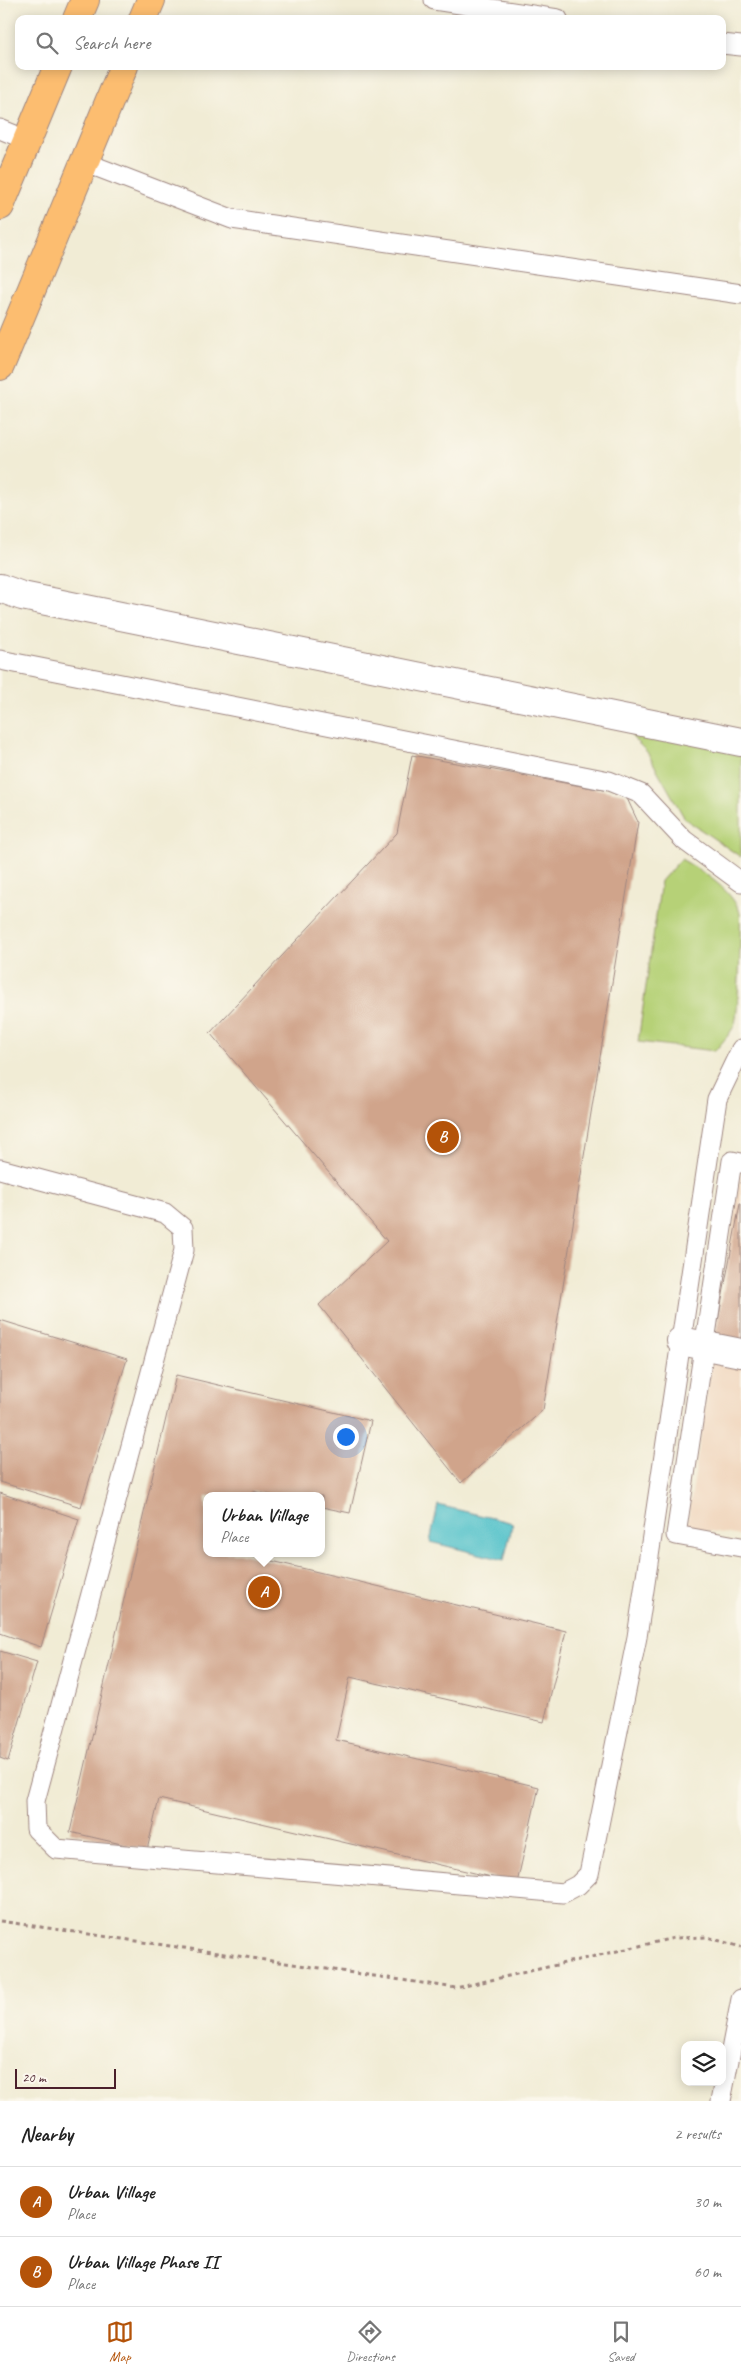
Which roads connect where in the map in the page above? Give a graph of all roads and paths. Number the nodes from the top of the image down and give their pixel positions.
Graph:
1 (85, 0) edge
2 (151, 0) edge
3 (434, 0) edge
4 (79, 15) edge
5 (145, 15) edge
6 (532, 15) edge
7 (726, 44) edge
8 (741, 46) edge
9 (56, 70) edge
10 (122, 70) edge
11 (0, 129) edge
12 (27, 140) junction
13 (84, 162) junction
14 (0, 206) edge
15 (741, 294) edge
16 (0, 366) edge
17 (0, 588) edge
18 (0, 660) edge
19 (741, 742) edge
20 (741, 882) edge
21 (741, 1050) edge
22 (741, 1163) edge
23 (0, 1169) edge
24 (693, 1343) junction
25 (741, 1353) edge
26 (741, 1547) edge
27 (0, 1921) edge
28 (741, 1947) edge
29 (741, 1999) edge
30 (721, 2101) edge

1 - 4 highway
2 - 5 highway
3 - 6 lane
7 - 8 lane
9 - 12 highway
10 - 13 highway
11 - 12 lane
12 - 14 highway
13 - 15 lane
13 - 16 highway
17 - 19 street
18 - 20 lane
21 - 24 lane
22 - 24 lane
23 - 24 lane
24 - 25 street
24 - 26 lane
27 - 28 path
29 - 30 lane

